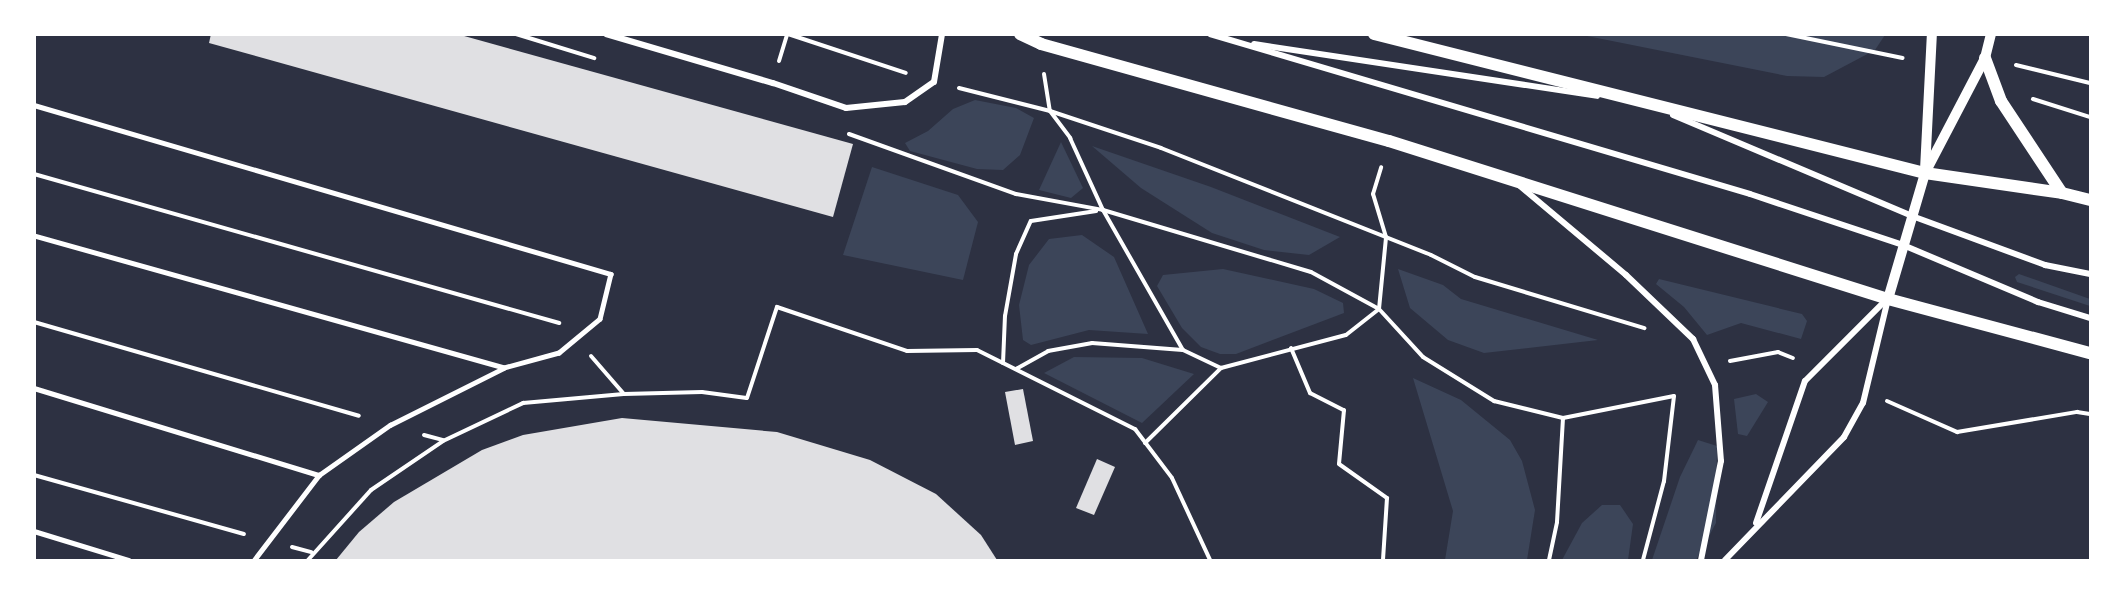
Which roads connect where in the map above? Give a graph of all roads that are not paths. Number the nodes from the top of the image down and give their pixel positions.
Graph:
1 (606, 34) edge
2 (942, 34) edge
3 (1020, 34) edge
4 (1210, 34) edge
5 (1374, 34) edge
6 (1932, 34) edge
7 (1991, 34) edge
8 (1233, 41) junction
9 (1985, 58) junction
10 (1646, 103) junction
11 (34, 105) edge
12 (1924, 173) junction
13 (1515, 181) junction
14 (2062, 193) junction
15 (2091, 200) edge
16 (1912, 216) junction
17 (34, 236) edge
18 (1903, 245) junction
19 (2091, 274) edge
20 (1888, 299) junction
21 (2091, 318) edge
22 (2091, 353) edge
23 (504, 368) junction
24 (34, 388) edge
25 (319, 475) junction
26 (1754, 526) junction
27 (34, 531) edge
28 (129, 561) edge
29 (254, 561) edge
30 (1701, 561) edge
31 (1725, 561) edge

1 - 2 street
3 - 13 main road
4 - 8 street
5 - 10 main road
6 - 12 street
7 - 9 street
8 - 10 street
8 - 18 street
9 - 12 street
9 - 14 main road
10 - 12 main road
10 - 16 street
11 - 23 lane
12 - 14 main road
12 - 16 street
13 - 20 main road
13 - 30 street
14 - 15 main road
16 - 18 street
16 - 19 street
17 - 23 lane
18 - 20 street
18 - 21 street
20 - 22 main road
20 - 26 street
20 - 26 street
23 - 25 lane
24 - 25 lane
25 - 29 lane
26 - 31 street
27 - 28 lane

